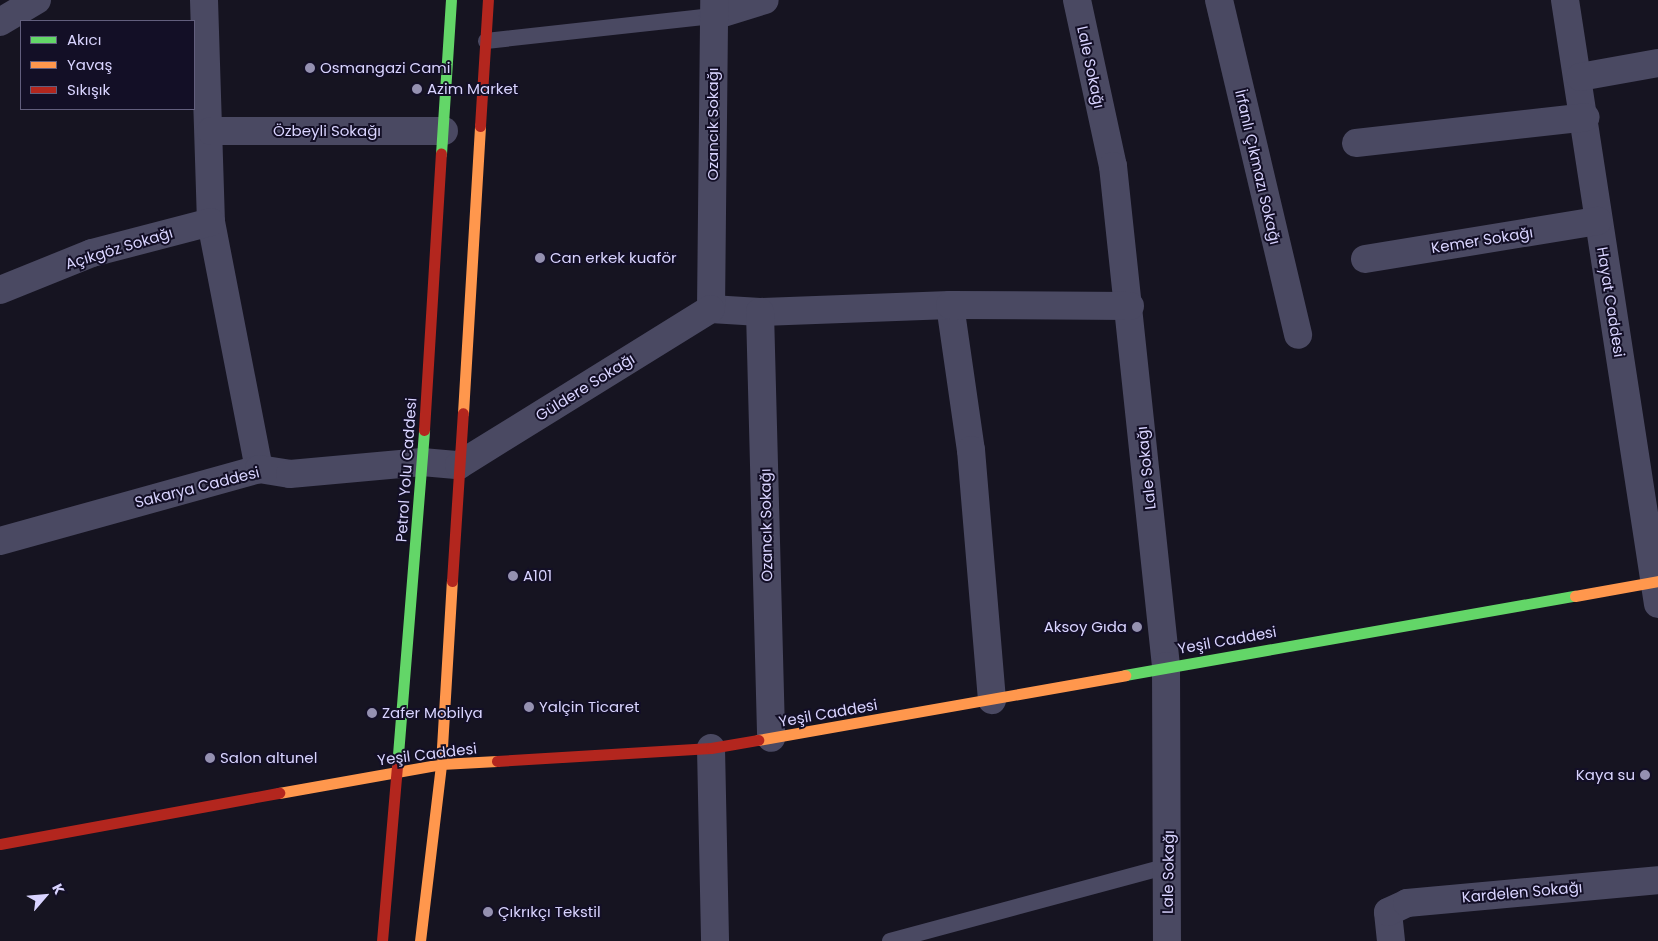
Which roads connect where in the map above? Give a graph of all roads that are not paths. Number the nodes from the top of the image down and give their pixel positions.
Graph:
1 (37, 0) edge
2 (204, 0) edge
3 (452, 0) edge
4 (488, 0) edge
5 (765, 0) edge
6 (1077, 0) edge
7 (1219, 0) edge
8 (1565, 0) edge
9 (714, 8) edge
10 (0, 22) edge
11 (486, 41) junction
12 (1658, 62) edge
13 (1580, 76) junction
14 (1586, 117) junction
15 (211, 131) junction
16 (444, 131) junction
17 (1356, 143) dead end
18 (1598, 221) junction
19 (211, 222) junction
20 (1365, 259) dead end
21 (0, 290) edge
22 (950, 305) junction
23 (1130, 306) junction
24 (712, 309) junction
25 (760, 312) junction
26 (1298, 335) dead end
27 (422, 462) junction
28 (459, 465) junction
29 (259, 469) junction
30 (0, 541) edge
31 (1657, 588) edge
32 (1166, 666) junction
33 (992, 700) junction
34 (771, 738) junction
35 (711, 748) junction
36 (441, 764) junction
37 (399, 772) junction
38 (0, 844) edge
39 (1168, 866) junction
40 (1658, 880) edge
41 (382, 941) edge
42 (420, 941) edge
43 (715, 941) edge
44 (890, 941) edge
45 (1167, 941) edge
46 (1391, 941) edge

1 - 10 street
2 - 15 street
3 - 16 main road, Petrol Yolu Caddesi
4 - 11 main road
5 - 9 street
6 - 23 street, Lale Sokağı
7 - 26 street, İrfanlı Çıkmazı Sokağı
8 - 13 street, Hayat Caddesi
9 - 11 lane
9 - 24 street, Ozancık Sokağı
11 - 28 main road
12 - 13 street
13 - 14 street, Hayat Caddesi
14 - 17 street
14 - 18 street, Hayat Caddesi
15 - 16 street, Özbeyli Sokağı
15 - 19 street
16 - 27 main road, Petrol Yolu Caddesi
18 - 20 street, Kemer Sokağı
18 - 31 street, Hayat Caddesi
19 - 21 street, Açıkgöz Sokağı
19 - 29 street
22 - 23 street
22 - 25 street
22 - 33 street
23 - 32 street, Lale Sokağı
24 - 25 street
24 - 28 street, Güldere Sokağı
25 - 34 street, Ozancık Sokağı
27 - 28 street, Sakarya Caddesi
27 - 29 street, Sakarya Caddesi
27 - 37 main road, Petrol Yolu Caddesi
28 - 36 main road
29 - 30 street, Sakarya Caddesi
31 - 32 main road, Yeşil Caddesi
32 - 33 main road, Yeşil Caddesi
32 - 39 street, Lale Sokağı
33 - 34 main road, Yeşil Caddesi
34 - 35 main road, Yeşil Caddesi
35 - 36 main road, Yeşil Caddesi
35 - 43 street
36 - 37 main road, Yeşil Caddesi
36 - 42 main road
37 - 38 main road, Yeşil Caddesi
37 - 41 main road, Petrol Yolu Caddesi
39 - 44 lane
39 - 45 street, Lale Sokağı
40 - 46 street, Kardelen Sokağı

